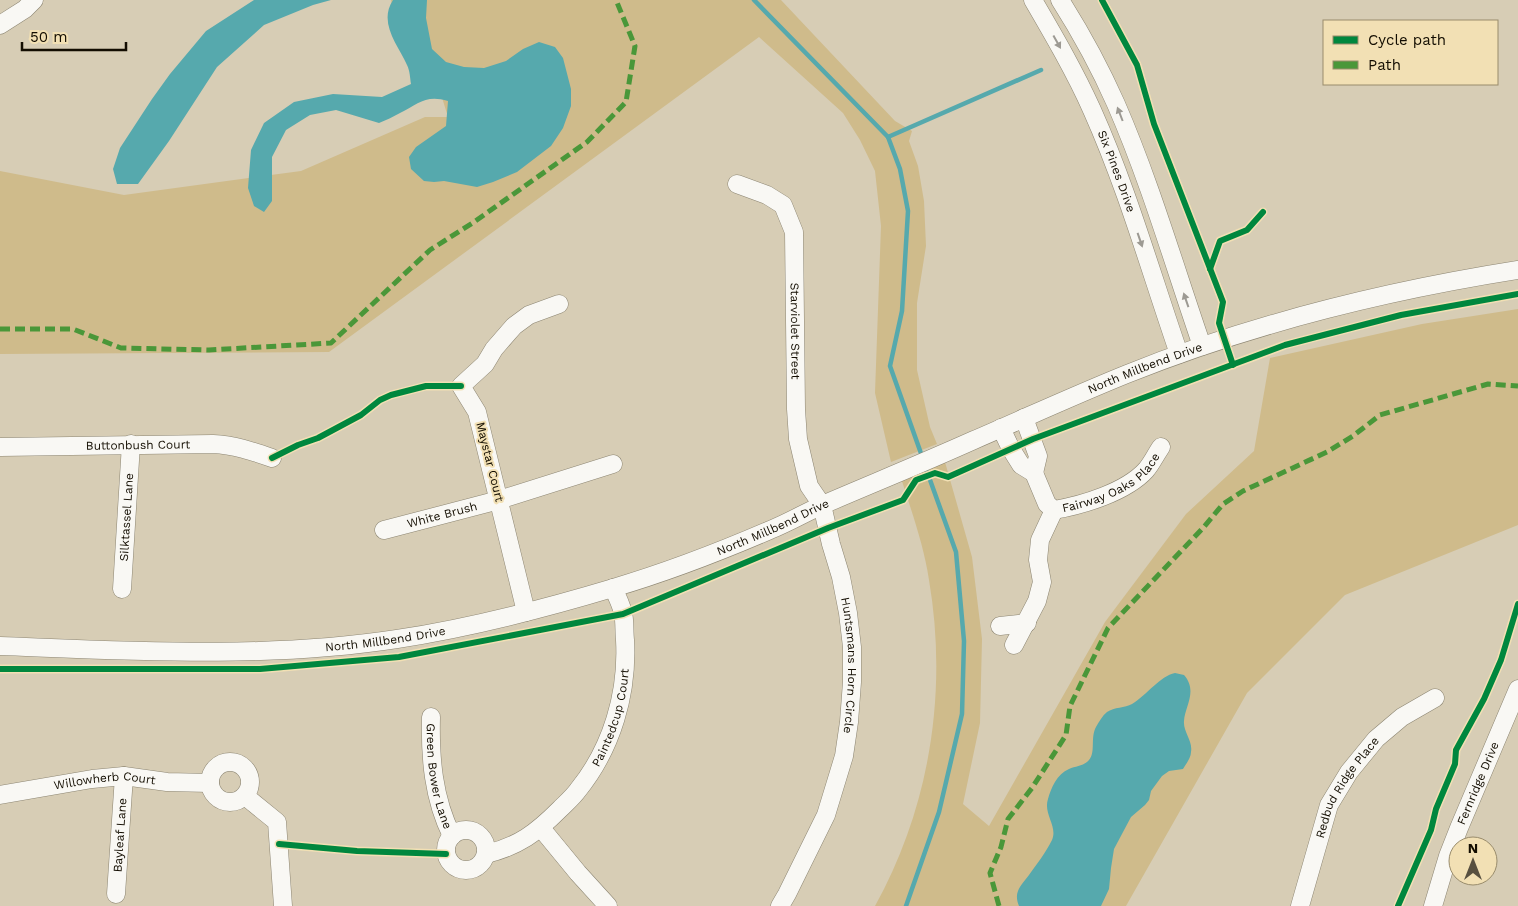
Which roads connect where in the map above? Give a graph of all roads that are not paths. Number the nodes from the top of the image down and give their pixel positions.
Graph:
1 (34, 0) edge
2 (1033, 0) edge
3 (1060, 0) edge
4 (0, 25) edge
5 (1129, 137) junction
6 (1107, 146) junction
7 (737, 184) dead end
8 (1518, 270) edge
9 (559, 304) dead end
10 (1202, 346) junction
11 (1179, 354) junction
12 (1024, 418) junction
13 (1001, 428) junction
14 (131, 444) junction
15 (0, 447) edge
16 (1161, 447) dead end
17 (272, 458) dead end
18 (613, 464) dead end
19 (1034, 473) junction
20 (499, 500) junction
21 (822, 505) junction
22 (1054, 510) junction
23 (384, 530) dead end
24 (613, 588) junction
25 (122, 589) dead end
26 (526, 612) junction
27 (1027, 623) junction
28 (1000, 626) dead end
29 (1014, 645) dead end
30 (0, 646) edge
31 (1518, 690) edge
32 (1435, 698) dead end
33 (431, 716) dead end
34 (1511, 726) edge
35 (124, 776) junction
36 (210, 783) junction
37 (0, 795) edge
38 (245, 796) junction
39 (541, 828) junction
40 (452, 836) junction
41 (486, 854) junction
42 (116, 894) dead end
43 (283, 906) edge
44 (608, 906) edge
45 (780, 906) edge
46 (1300, 906) edge
47 (1433, 906) edge

1 - 4 street
2 -> 6 street, Six Pines Drive
5 -> 3 street, Six Pines Drive
5 - 6 street
10 -> 5 street, Six Pines Drive
6 -> 11 street, Six Pines Drive
7 - 21 street, Starviolet Street
8 - 10 street, North Millbend Drive
9 - 20 street, Maystar Court
10 - 11 street, North Millbend Drive
11 - 12 street, North Millbend Drive
12 - 13 street, North Millbend Drive
12 - 19 street, Fairway Oaks Place
13 - 19 street, Fairway Oaks Place
13 - 21 street, North Millbend Drive
14 - 15 street, Buttonbush Court
14 - 17 street, Buttonbush Court
14 - 25 street, Silktassel Lane
16 - 22 street, Fairway Oaks Place
18 - 20 street, White Brush
19 - 22 street, Fairway Oaks Place
20 - 23 street, White Brush
20 - 26 street, Maystar Court
21 - 24 street, North Millbend Drive
21 - 45 street, Huntsmans Horn Circle
22 - 27 street, Fairway Oaks Place
24 - 26 street, North Millbend Drive
24 - 39 street, Paintedcup Court
26 - 30 street, North Millbend Drive
27 - 28 street
27 - 29 street, Fairway Oaks Place
31 - 34 street, Fernridge Drive
32 - 46 street, Redbud Ridge Place
33 - 40 street, Green Bower Lane
34 - 47 street, Fernridge Drive
35 - 36 street, Willowherb Court
35 - 37 street, Willowherb Court
35 - 42 street, Bayleaf Lane
36 - 38 street
36 - 38 street
38 - 43 street
39 - 41 street, Paintedcup Court
39 - 44 street
40 - 41 street
40 - 41 street, Paintedcup Court

